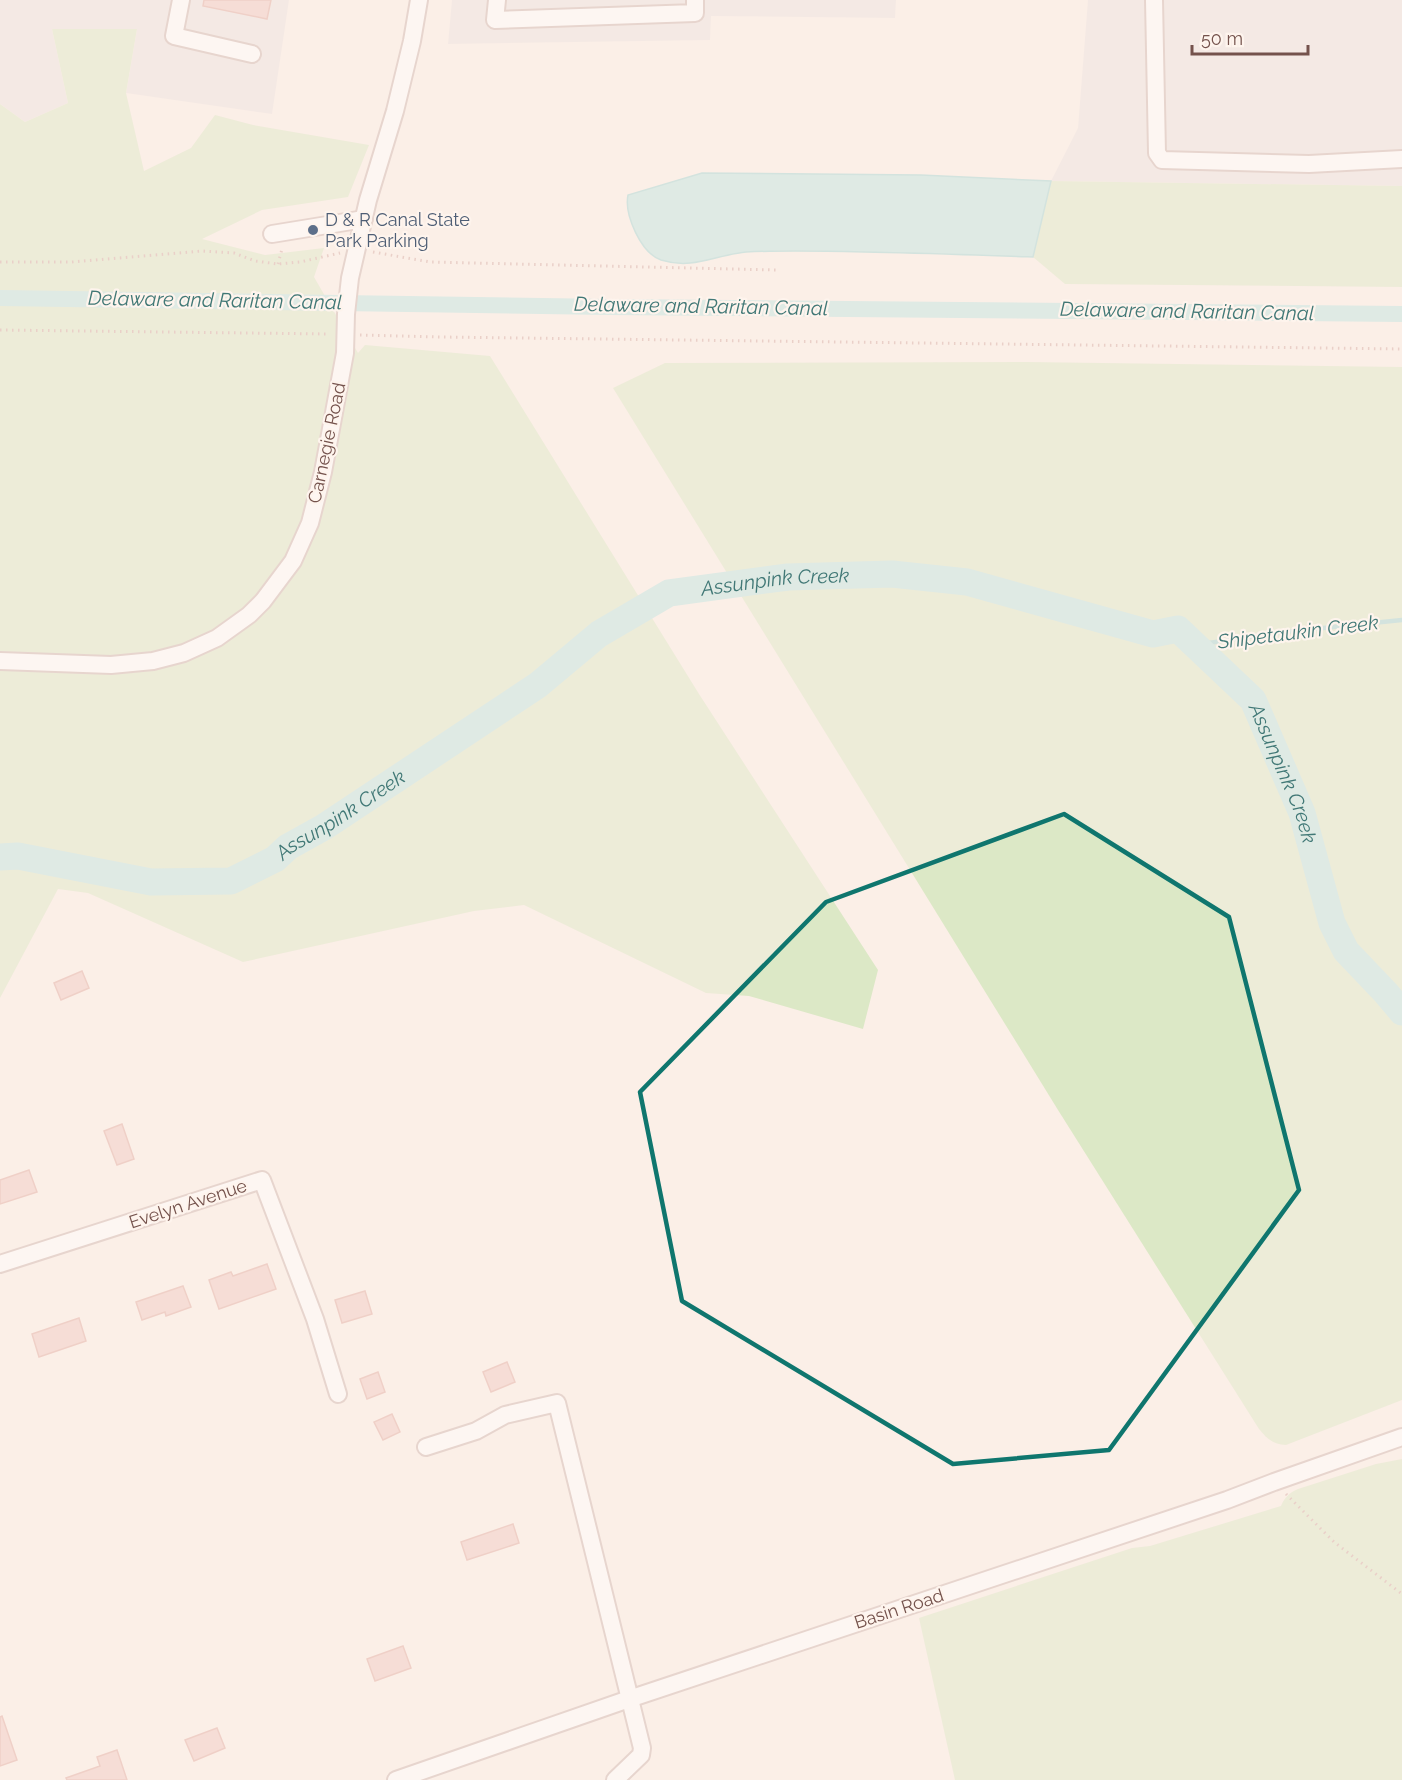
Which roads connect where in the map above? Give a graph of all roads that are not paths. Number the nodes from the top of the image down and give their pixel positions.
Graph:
1 (181, 0) edge
2 (419, 0) edge
3 (497, 0) edge
4 (1154, 0) edge
5 (695, 7) edge
6 (252, 54) dead end
7 (1402, 159) edge
8 (364, 219) junction
9 (272, 234) dead end
10 (0, 661) edge
11 (0, 1264) edge
12 (338, 1394) dead end
13 (1402, 1437) edge
14 (426, 1447) dead end
15 (629, 1699) junction
16 (396, 1780) edge
17 (615, 1780) edge

1 - 6 street
2 - 8 street, Carnegie Road
3 - 5 street
4 - 7 street
8 - 9 street
8 - 10 street, Carnegie Road
11 - 12 street, Evelyn Avenue
13 - 15 street, Basin Road
14 - 15 street
15 - 16 street, Basin Road
15 - 17 street

